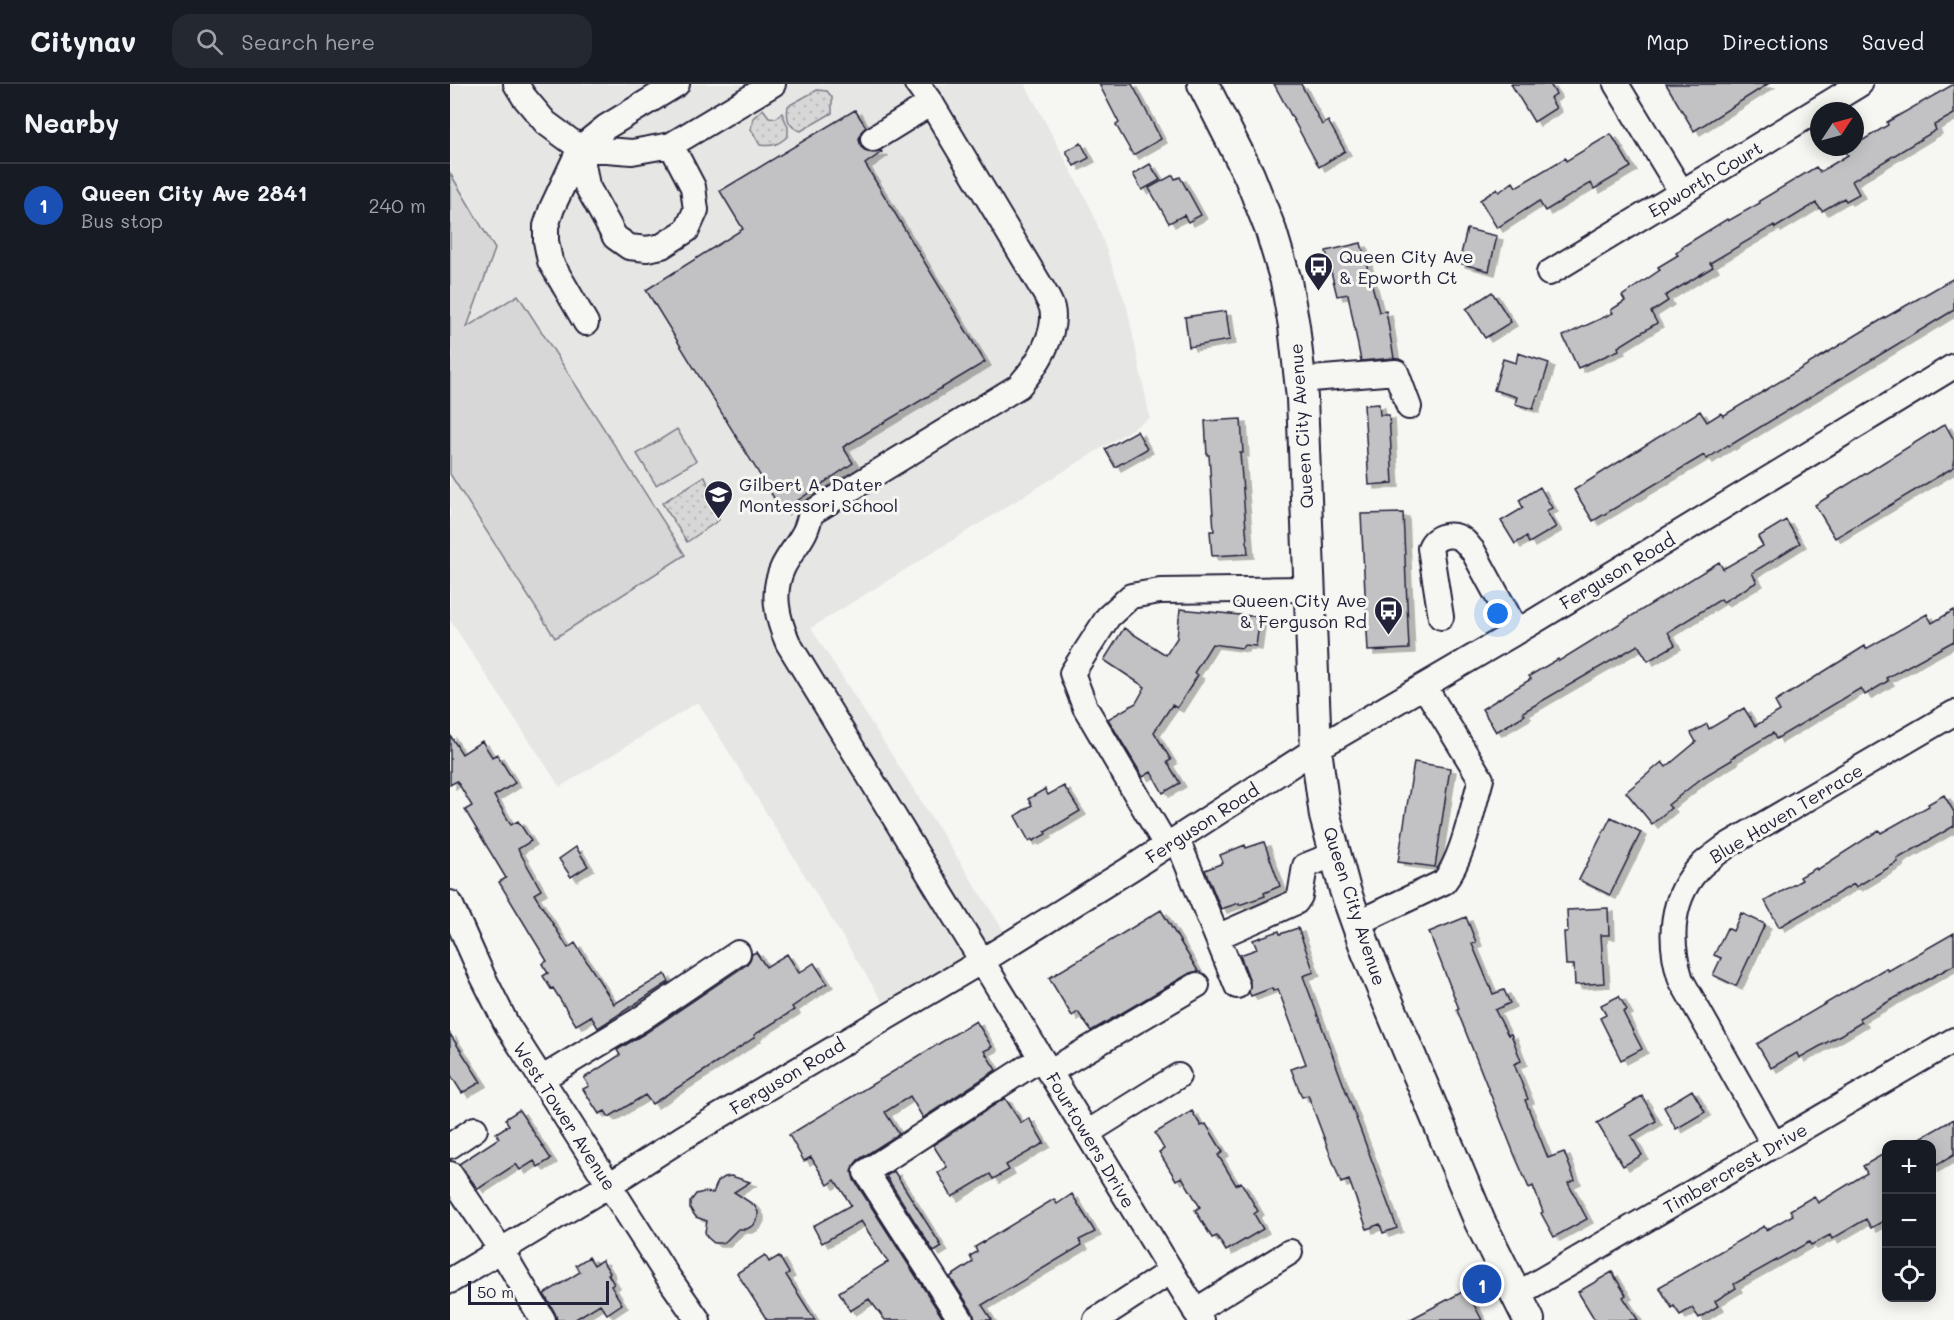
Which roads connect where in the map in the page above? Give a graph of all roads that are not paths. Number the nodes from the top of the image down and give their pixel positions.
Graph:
1 (516, 84) edge
2 (677, 84) edge
3 (773, 84) edge
4 (917, 84) edge
5 (1203, 84) edge
6 (1616, 84) edge
7 (1860, 84) edge
8 (931, 103) junction
9 (873, 139) dead end
10 (671, 145) junction
11 (580, 148) junction
12 (1682, 193) junction
13 (1549, 273) dead end
14 (586, 324) dead end
15 (1954, 366) edge
16 (1300, 380) junction
17 (1409, 407) dead end
18 (1309, 589) junction
19 (1441, 617) dead end
20 (1517, 632) junction
21 (1424, 686) junction
22 (1954, 713) edge
23 (1316, 749) junction
24 (1172, 842) junction
25 (1335, 854) junction
26 (450, 903) edge
27 (1357, 923) junction
28 (1217, 937) junction
29 (738, 953) dead end
30 (982, 961) junction
31 (1197, 985) dead end
32 (1237, 986) dead end
33 (1954, 1040) edge
34 (1045, 1065) junction
35 (1178, 1076) dead end
36 (541, 1079) junction
37 (475, 1129) dead end
38 (1087, 1133) junction
39 (1774, 1145) junction
40 (450, 1146) edge
41 (450, 1174) edge
42 (609, 1185) junction
43 (501, 1250) junction
44 (1290, 1252) dead end
45 (1171, 1271) junction
46 (450, 1281) edge
47 (1522, 1312) edge
48 (1198, 1316) edge
49 (543, 1320) edge
50 (698, 1320) edge
51 (962, 1320) edge
52 (1096, 1320) edge

1 - 11 street
2 - 11 street
3 - 10 street
4 - 8 street, Fourtowers Drive
5 - 16 main road, Queen City Avenue
6 - 12 street
7 - 12 street, Epworth Court
8 - 9 street
8 - 30 street, Fourtowers Drive
10 - 11 street
10 - 11 street
11 - 14 street
12 - 13 street, Epworth Court
15 - 20 street, Ferguson Road
16 - 17 street
16 - 18 main road, Queen City Avenue
18 - 23 main road, Queen City Avenue
18 - 24 street
19 - 20 street
20 - 21 street, Ferguson Road
21 - 23 street, Ferguson Road
21 - 27 street
22 - 39 street, Blue Haven Terrace
23 - 24 street, Ferguson Road
23 - 25 main road, Queen City Avenue
24 - 28 street
24 - 30 street, Ferguson Road
25 - 27 main road, Queen City Avenue
25 - 28 street
26 - 36 street, West Tower Avenue
27 - 47 main road, Queen City Avenue
28 - 32 street
29 - 36 street
30 - 34 street, Fourtowers Drive
30 - 42 street, Ferguson Road
31 - 34 street
33 - 39 street, Timbercrest Drive
34 - 38 street, Fourtowers Drive
34 - 51 street
35 - 38 street
36 - 42 street, West Tower Avenue
37 - 40 street
38 - 45 street, Fourtowers Drive
39 - 47 street, Timbercrest Drive
41 - 43 street
42 - 43 street, Ferguson Road
42 - 50 street, West Tower Avenue
43 - 46 street, Ferguson Road
43 - 49 street
44 - 48 street
45 - 48 street, Fourtowers Drive
45 - 52 street

